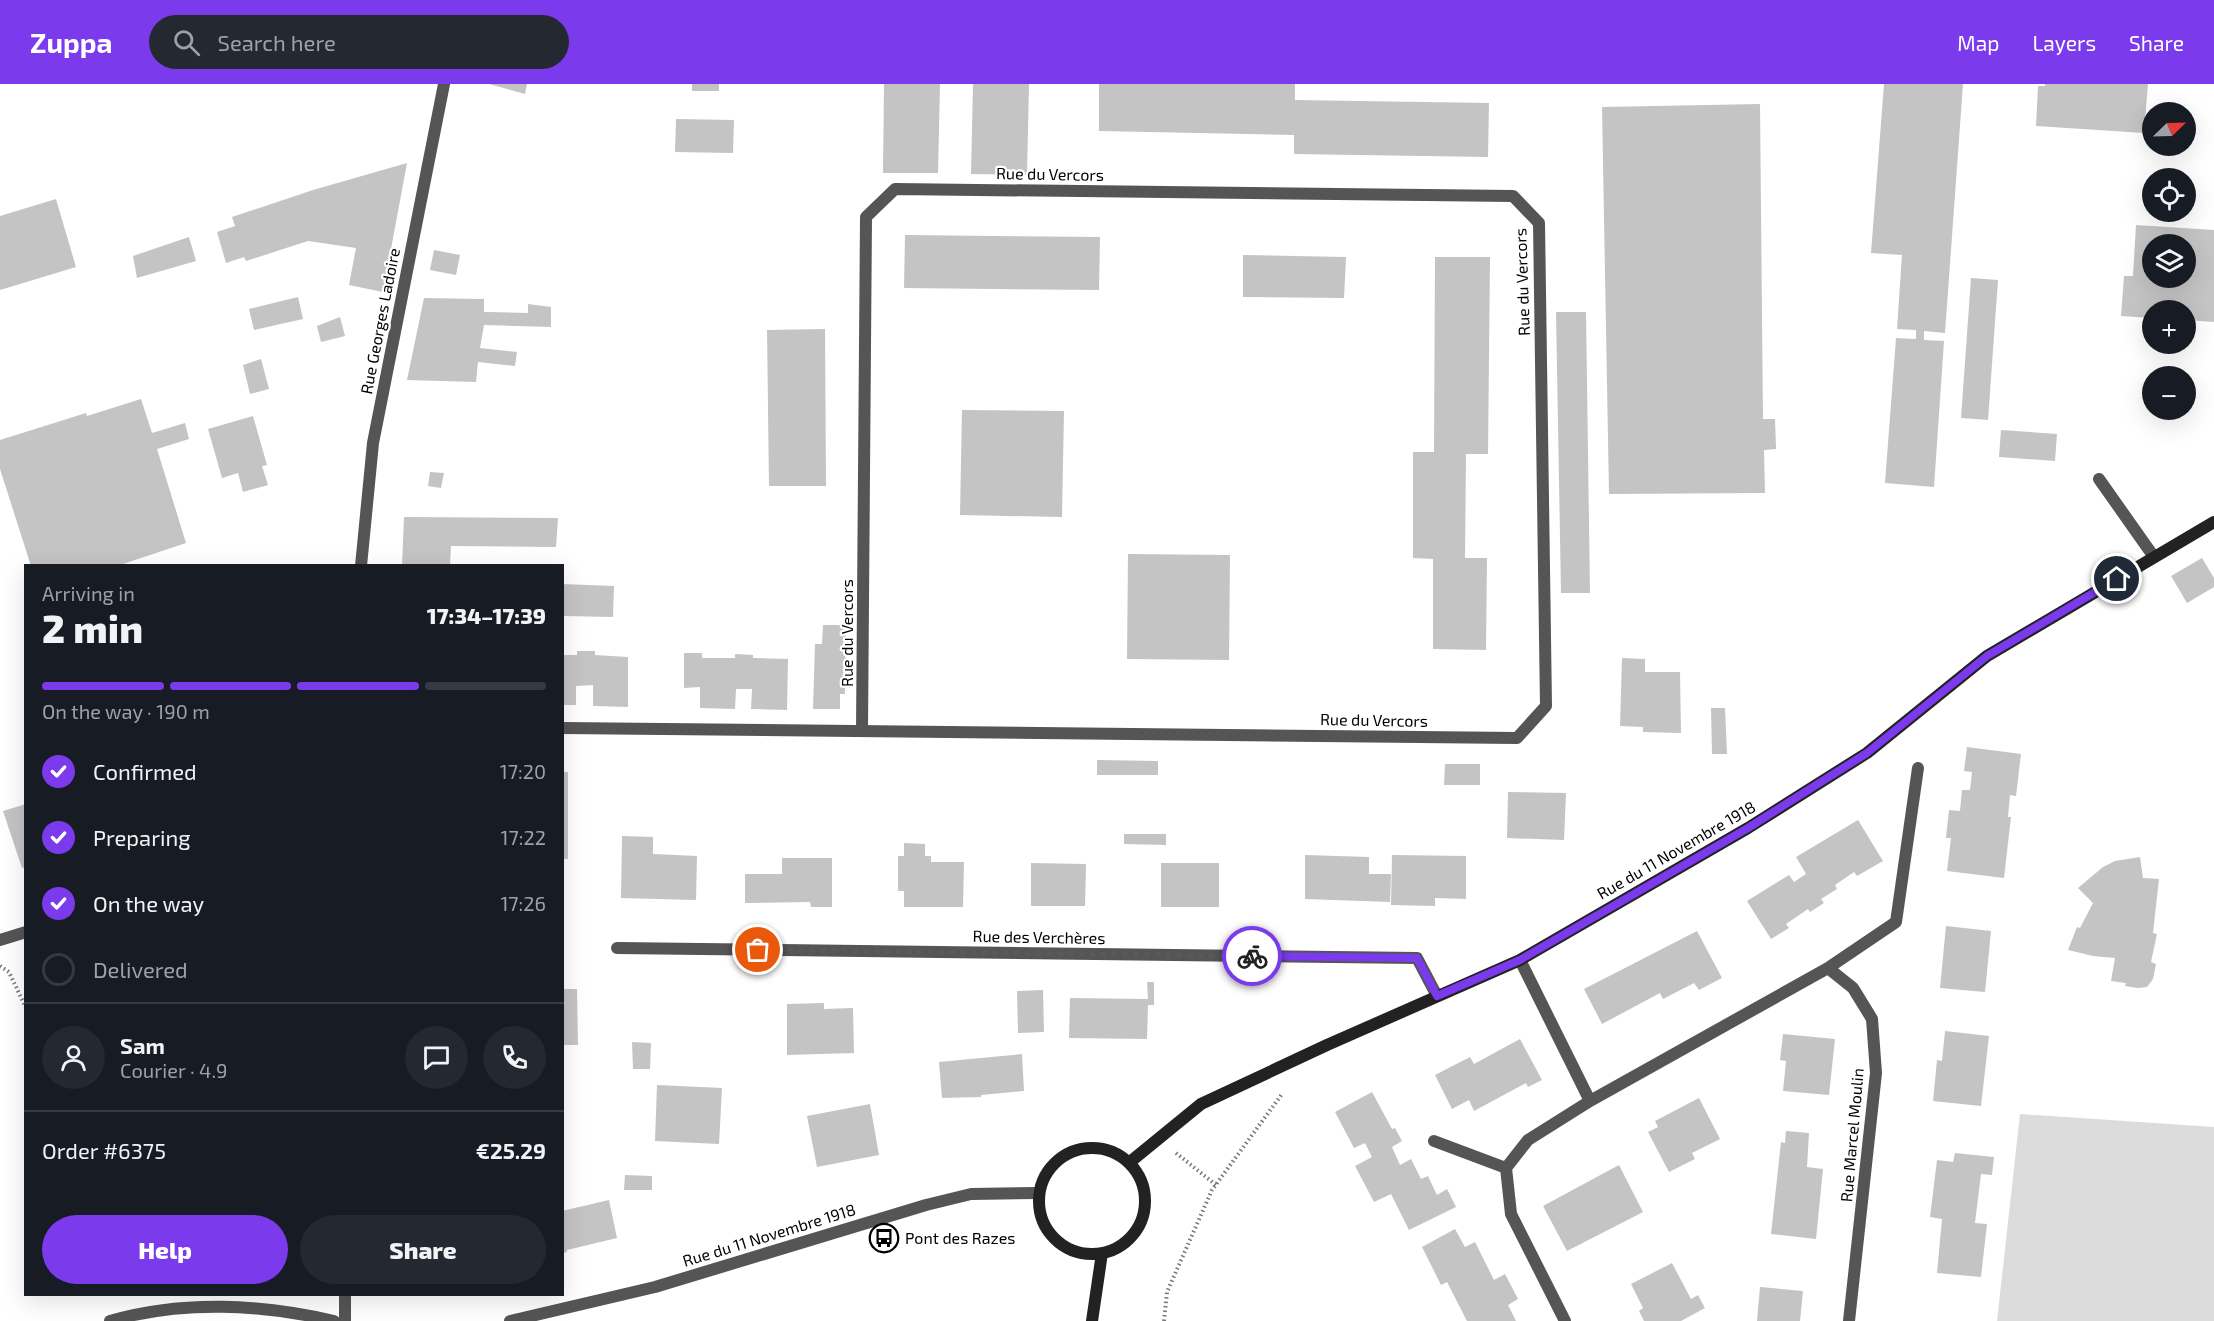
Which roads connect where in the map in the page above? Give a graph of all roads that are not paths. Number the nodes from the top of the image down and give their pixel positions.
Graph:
1 (444, 84) edge
2 (2099, 479) dead end
3 (2214, 522) edge
4 (2154, 557) junction
5 (361, 564) edge
6 (564, 728) edge
7 (862, 730) junction
8 (1918, 768) dead end
9 (24, 933) edge
10 (0, 940) edge
11 (617, 948) dead end
12 (1520, 960) junction
13 (1828, 968) junction
14 (1437, 996) junction
15 (1590, 1101) junction
16 (1434, 1141) dead end
17 (1130, 1162) junction
18 (1506, 1168) junction
19 (1039, 1193) junction
20 (1102, 1253) junction
21 (345, 1296) edge
22 (110, 1321) edge
23 (334, 1321) edge
24 (345, 1321) edge
25 (510, 1321) edge
26 (1092, 1321) edge
27 (1565, 1321) edge
28 (1850, 1321) edge

1 - 5 street, Rue Georges Ladoire
2 - 4 street
3 - 4 street, Rue du 11 Novembre 1918
4 - 12 street, Rue du 11 Novembre 1918
6 - 7 street, Rue du Vercors
7 - 7 street, Rue du Vercors
8 - 13 street
9 - 10 street
11 - 14 street, Rue des Verchères
12 - 14 street, Rue du 11 Novembre 1918
12 - 15 street
13 - 15 street
13 - 28 street, Rue Marcel Moulin
14 - 17 street, Rue du 11 Novembre 1918
15 - 18 street
16 - 18 street
17 - 19 street
17 - 20 street
18 - 27 street
19 - 20 street
19 - 25 street, Rue du 11 Novembre 1918
20 - 26 street
21 - 24 street
22 - 23 street

